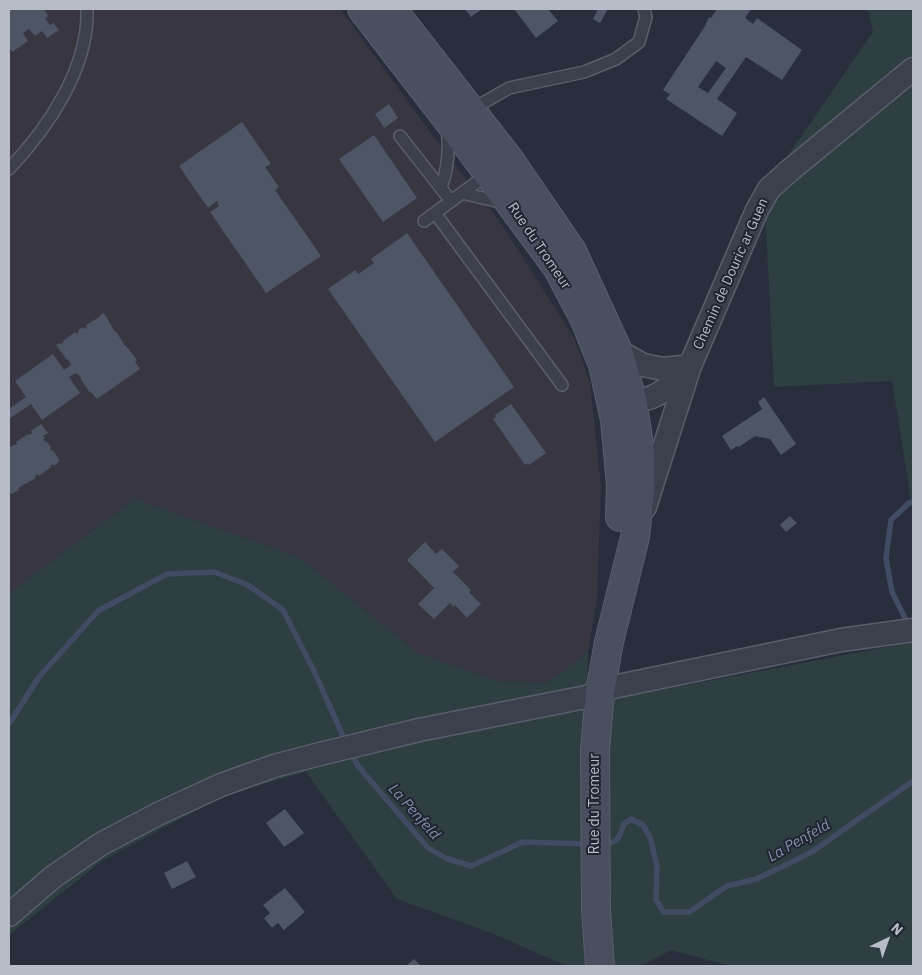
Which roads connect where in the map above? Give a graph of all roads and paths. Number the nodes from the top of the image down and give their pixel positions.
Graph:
1 (87, 9) edge
2 (362, 9) edge
3 (372, 9) edge
4 (392, 9) edge
5 (644, 9) edge
6 (913, 69) edge
7 (461, 121) junction
8 (400, 136) dead end
9 (498, 166) junction
10 (9, 169) edge
11 (441, 188) junction
12 (462, 193) junction
13 (451, 201) junction
14 (512, 205) junction
15 (435, 213) junction
16 (424, 221) dead end
17 (557, 267) junction
18 (618, 351) junction
19 (690, 366) junction
20 (562, 385) dead end
21 (632, 398) junction
22 (616, 420) junction
23 (635, 537) junction
24 (913, 630) edge
25 (610, 642) junction
26 (600, 692) junction
27 (9, 915) edge
28 (600, 966) edge

1 - 10 lane
2 - 7 main road, Rue du Tromeur
3 - 7 lane
4 - 7 main road, Rue du Tromeur
5 - 7 lane
6 - 19 street, Chemin de Douric ar Guen
7 - 9 main road, Rue du Tromeur
7 - 11 lane
8 - 11 lane
9 - 12 lane
9 - 14 main road, Rue du Tromeur
9 - 18 main road, Rue du Tromeur
11 - 13 lane
12 - 13 lane
12 - 14 lane
13 - 15 lane
14 - 17 main road, Rue du Tromeur
15 - 16 lane
15 - 20 lane
17 - 21 street
17 - 22 main road, Rue du Tromeur
18 - 19 street, Chemin de Douric ar Guen
18 - 21 main road, Rue du Tromeur
19 - 21 street, Chemin de Douric ar Guen
19 - 23 street, Chemin de Douric ar Guen
21 - 22 street
21 - 23 main road, Rue du Tromeur
22 - 25 main road, Rue du Tromeur
23 - 25 main road, Rue du Tromeur
24 - 26 street
25 - 26 main road, Rue du Tromeur
26 - 27 street
26 - 28 main road, Rue du Tromeur

